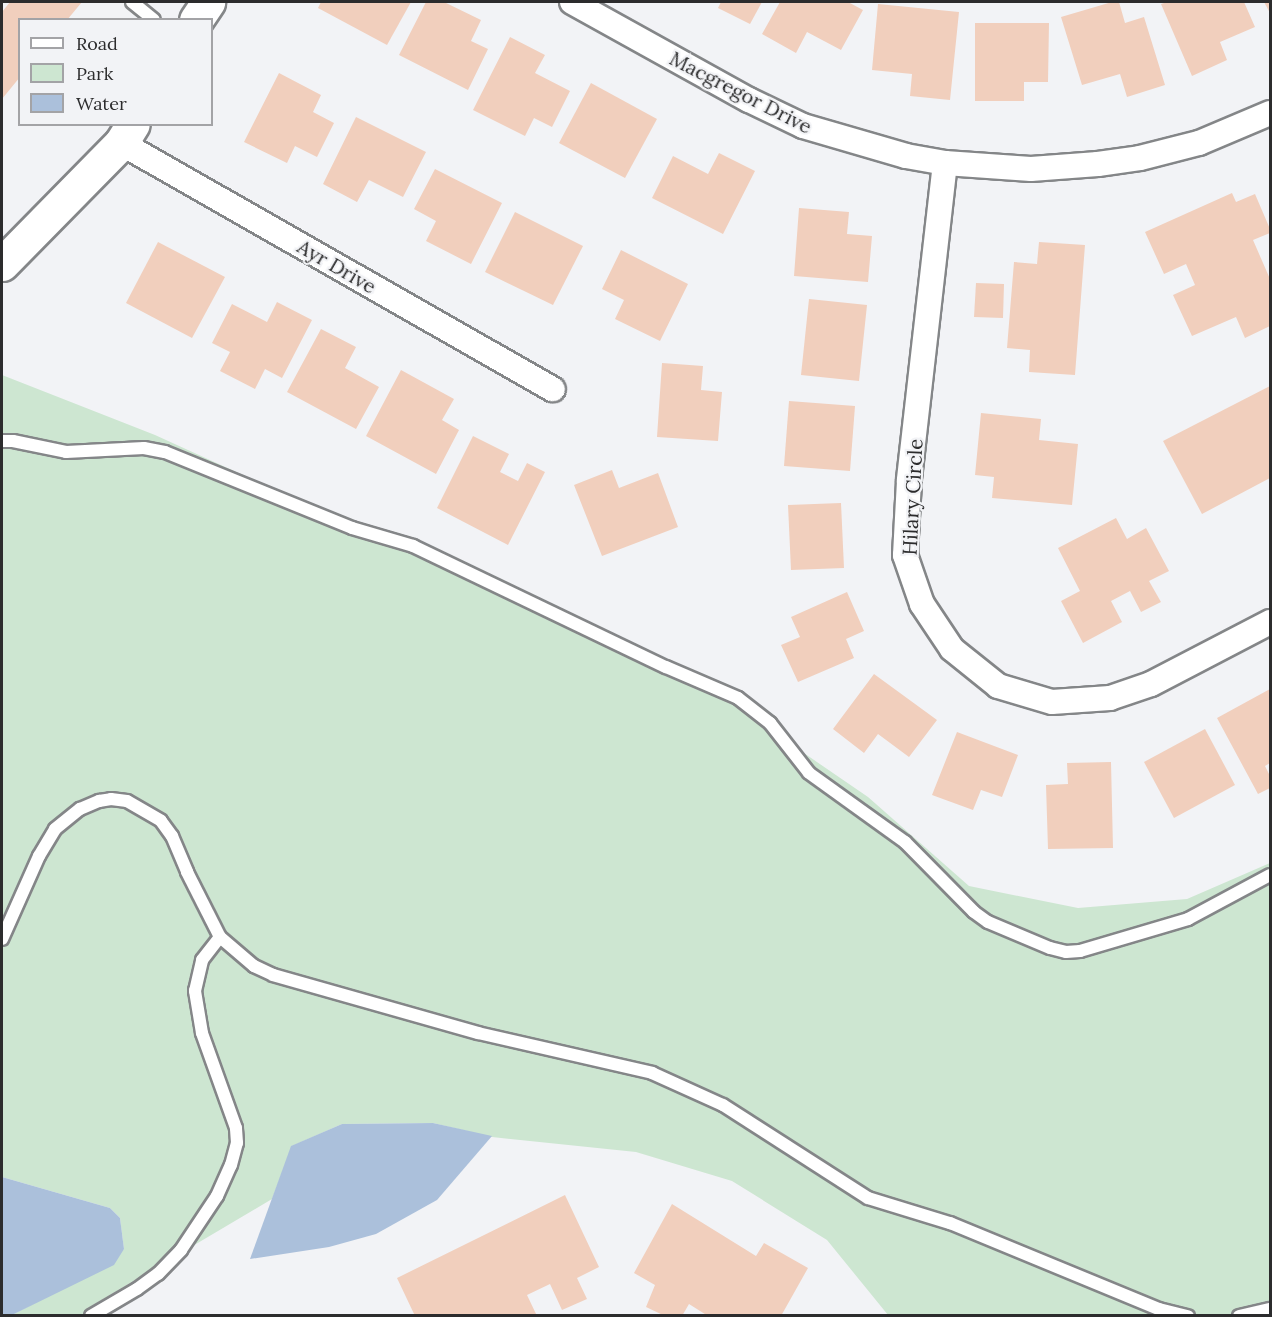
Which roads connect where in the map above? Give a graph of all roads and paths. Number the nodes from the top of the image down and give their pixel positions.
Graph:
1 (132, 2) edge
2 (208, 2) edge
3 (572, 2) edge
4 (152, 18) edge
5 (197, 18) edge
6 (1270, 113) edge
7 (127, 134) edge
8 (945, 163) junction
9 (2, 264) edge
10 (553, 389) dead end
11 (2, 441) edge
12 (1270, 622) edge
13 (1270, 875) edge
14 (220, 937) junction
15 (2, 939) edge
16 (1270, 1310) edge
17 (91, 1316) edge
18 (1188, 1316) edge
19 (1239, 1316) edge

1 - 4 lane
2 - 5 street
3 - 8 street, Macgregor Drive
6 - 8 street, Macgregor Drive
7 - 9 street
7 - 10 street, Ayr Drive
8 - 12 street, Hilary Circle
11 - 13 lane
14 - 15 lane
14 - 17 lane
14 - 18 lane
16 - 19 lane

